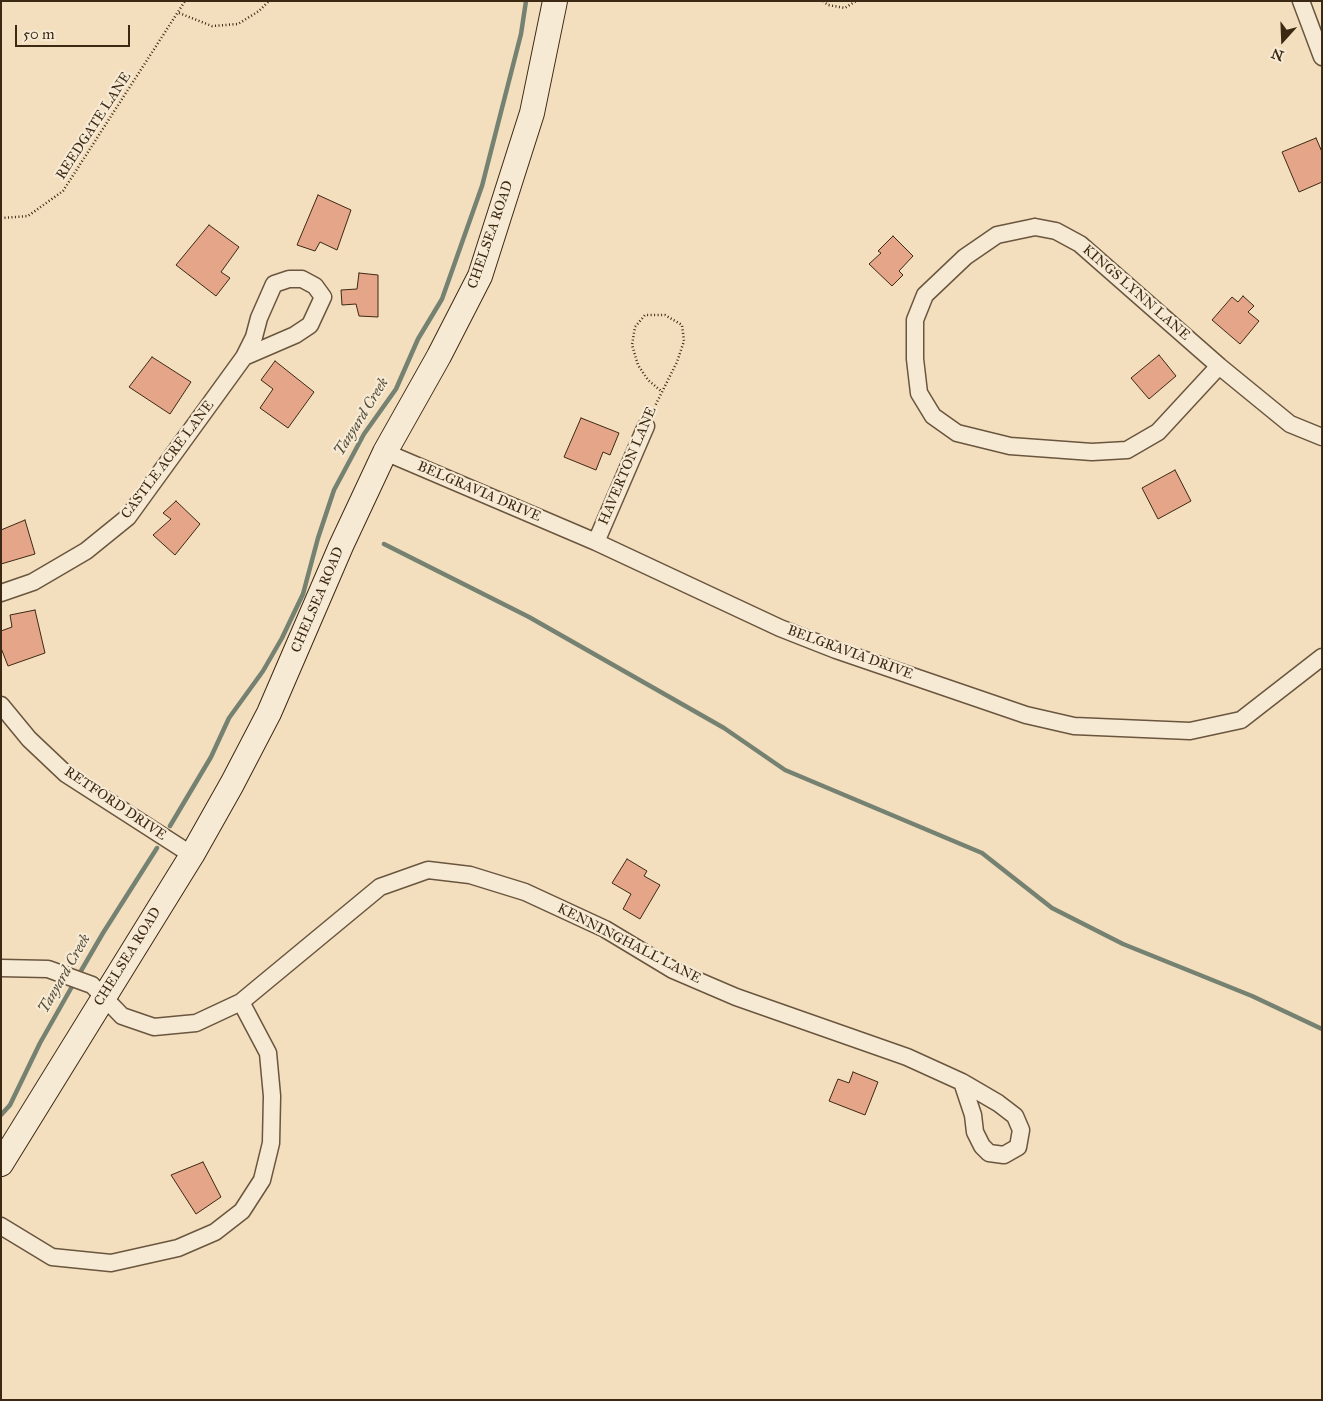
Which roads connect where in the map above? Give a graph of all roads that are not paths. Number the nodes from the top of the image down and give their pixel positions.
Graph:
1 (555, 1) edge
2 (1301, 1) edge
3 (1322, 57) edge
4 (244, 357) junction
5 (1219, 366) junction
6 (646, 426) road end
7 (1322, 437) edge
8 (385, 452) junction
9 (596, 542) junction
10 (1, 593) edge
11 (1322, 656) edge
12 (1, 705) edge
13 (192, 855) junction
14 (1, 968) edge
15 (98, 990) junction
16 (241, 1002) junction
17 (962, 1082) junction
18 (1, 1164) edge
19 (1, 1226) edge

1 - 8 street, CHELSEA ROAD
2 - 3 street
4 - 4 street, CASTLE ACRE LANE
4 - 10 street, CASTLE ACRE LANE
5 - 5 street, KINGS LYNN LANE
5 - 7 street, KINGS LYNN LANE
6 - 9 street, HAVERTON LANE
8 - 9 street, BELGRAVIA DRIVE
8 - 13 street, CHELSEA ROAD
9 - 11 street, BELGRAVIA DRIVE
12 - 13 street, RETFORD DRIVE
13 - 15 street, CHELSEA ROAD
14 - 15 street
15 - 16 street, KENNINGHALL LANE
15 - 18 street, CHELSEA ROAD
16 - 17 street, KENNINGHALL LANE
16 - 19 street
17 - 17 street, KENNINGHALL LANE

